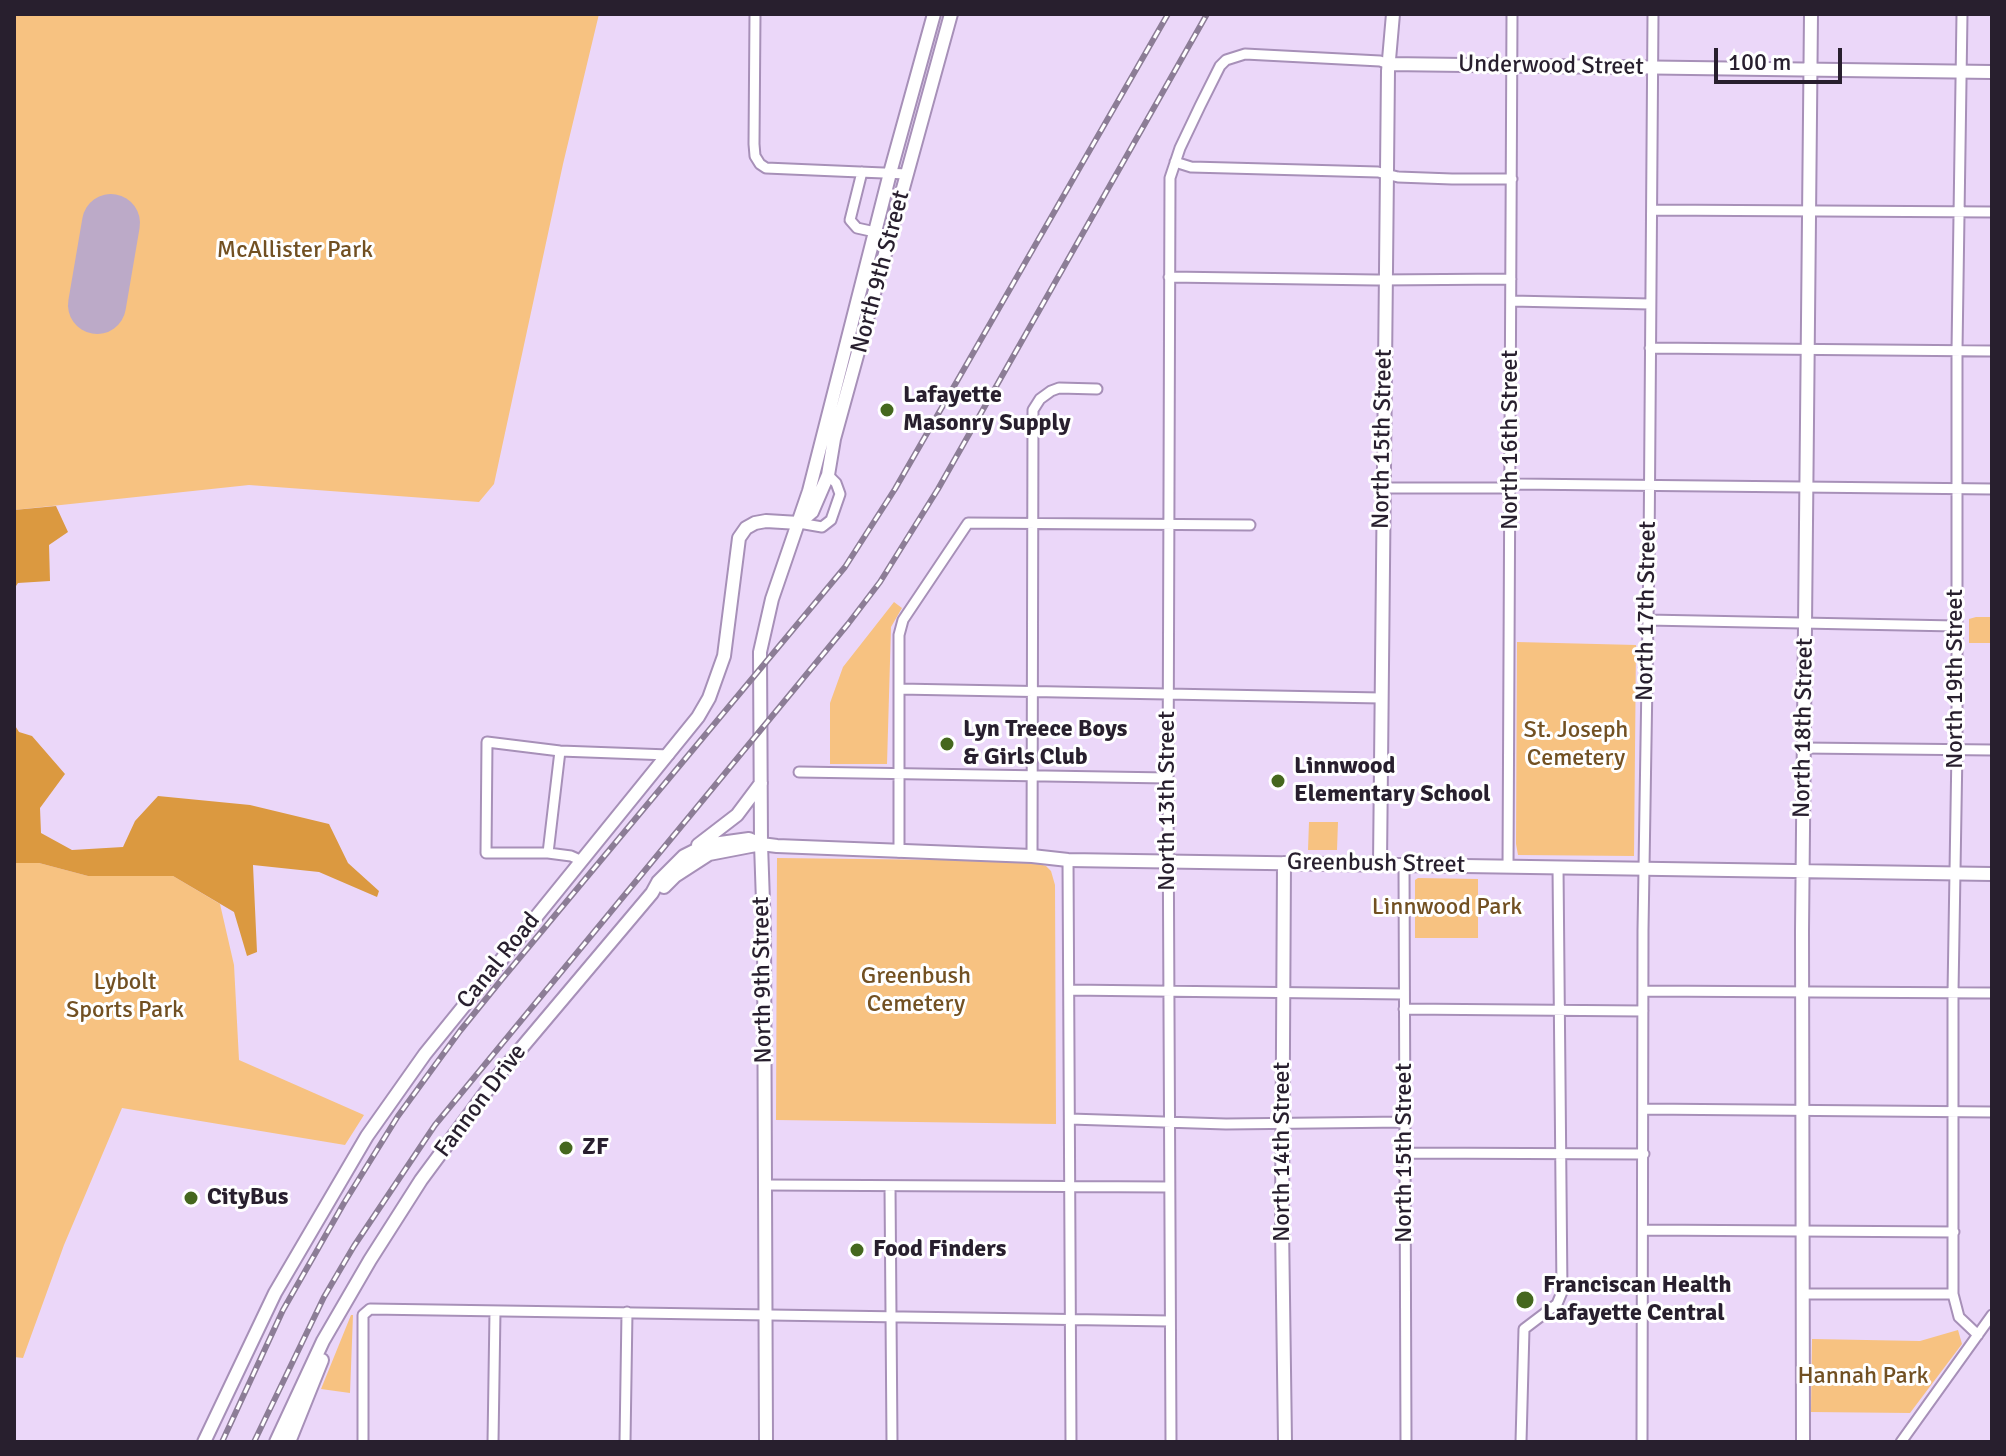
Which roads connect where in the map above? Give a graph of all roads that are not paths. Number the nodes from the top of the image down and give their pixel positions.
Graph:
1 (755, 14) edge
2 (934, 14) edge
3 (951, 14) edge
4 (1393, 14) edge
5 (1512, 14) edge
6 (1653, 14) edge
7 (1811, 14) edge
8 (1962, 14) edge
9 (1389, 64) junction
10 (1512, 66) junction
11 (1653, 67) junction
12 (1810, 71) junction
13 (1961, 72) junction
14 (1992, 72) edge
15 (1175, 162) junction
16 (862, 172) junction
17 (890, 173) junction
18 (1388, 173) junction
19 (907, 174) junction
20 (1512, 179) junction
21 (1653, 210) junction
22 (1809, 211) junction
23 (1958, 211) junction
24 (1992, 212) edge
25 (875, 232) junction
26 (1169, 277) junction
27 (1386, 278) junction
28 (1511, 279) junction
29 (1511, 301) junction
30 (1650, 304) junction
31 (1650, 348) junction
32 (1807, 349) junction
33 (1957, 350) junction
34 (1992, 351) edge
35 (1097, 389) dead end
36 (828, 475) junction
37 (1648, 486) junction
38 (1510, 487) junction
39 (1382, 488) junction
40 (1807, 489) junction
41 (1958, 489) junction
42 (1992, 489) edge
43 (1032, 521) junction
44 (799, 523) junction
45 (1168, 523) junction
46 (1250, 525) dead end
47 (1647, 620) junction
48 (1805, 623) junction
49 (1956, 626) junction
50 (899, 689) junction
51 (1033, 691) junction
52 (1169, 693) junction
53 (1381, 698) junction
54 (1803, 748) junction
55 (1957, 749) junction
56 (1992, 750) edge
57 (560, 751) junction
58 (669, 755) junction
59 (799, 772) dead end
60 (899, 773) junction
61 (1033, 776) junction
62 (1168, 778) junction
63 (761, 783) junction
64 (761, 844) junction
65 (692, 850) junction
66 (899, 852) junction
67 (548, 853) junction
68 (1032, 856) junction
69 (1068, 860) junction
70 (582, 861) junction
71 (1168, 861) junction
72 (1284, 863) junction
73 (1380, 864) junction
74 (1404, 864) junction
75 (1508, 866) junction
76 (1558, 867) junction
77 (1643, 868) junction
78 (1803, 871) junction
79 (1954, 873) junction
80 (1992, 874) edge
81 (652, 893) junction
82 (1069, 990) junction
83 (1169, 991) junction
84 (1643, 991) junction
85 (1802, 992) junction
86 (1283, 993) junction
87 (1953, 993) junction
88 (1992, 993) edge
89 (1404, 994) junction
90 (1404, 1009) junction
91 (1558, 1010) junction
92 (1643, 1011) junction
93 (1644, 1109) junction
94 (1803, 1111) junction
95 (1954, 1111) junction
96 (1992, 1112) edge
97 (1070, 1119) junction
98 (1405, 1122) junction
99 (1169, 1123) junction
100 (1284, 1123) junction
101 (1406, 1153) junction
102 (1559, 1154) junction
103 (1644, 1154) junction
104 (765, 1185) junction
105 (890, 1187) junction
106 (1169, 1187) junction
107 (1070, 1188) junction
108 (1644, 1230) junction
109 (1804, 1231) junction
110 (1954, 1232) junction
111 (1803, 1294) junction
112 (1953, 1294) junction
113 (495, 1311) junction
114 (627, 1312) junction
115 (766, 1313) junction
116 (1992, 1315) edge
117 (890, 1316) junction
118 (1071, 1318) junction
119 (1170, 1321) junction
120 (333, 1326) junction
121 (1978, 1335) junction
122 (204, 1442) edge
123 (276, 1442) edge
124 (289, 1442) edge
125 (363, 1442) edge
126 (493, 1442) edge
127 (625, 1442) edge
128 (766, 1442) edge
129 (892, 1442) edge
130 (1071, 1442) edge
131 (1171, 1442) edge
132 (1285, 1442) edge
133 (1406, 1442) edge
134 (1521, 1442) edge
135 (1642, 1442) edge
136 (1803, 1442) edge
137 (1901, 1442) edge

1 - 16 street
2 - 17 main road, North 9th Street
3 - 19 main road, North 9th Street
4 - 9 main road, North 15th Street
5 - 10 street, North 16th Street
6 - 11 street, North 17th Street
7 - 12 main road, North 18th Street
8 - 13 street, North 19th Street
9 - 10 main road, Underwood Street
9 - 15 street, Underwood Street
9 - 18 main road, North 15th Street
10 - 11 main road, Underwood Street
10 - 20 street, North 16th Street
11 - 12 main road, Underwood Street
11 - 21 street, North 17th Street
12 - 13 main road, Underwood Street
12 - 22 main road, North 18th Street
13 - 14 main road, Underwood Street
13 - 23 street, North 19th Street
15 - 18 street
15 - 26 street, North 13th Street
16 - 17 street
16 - 25 street
17 - 19 street
17 - 25 main road, North 9th Street
18 - 20 street
18 - 27 main road, North 15th Street
19 - 36 main road, North 9th Street
20 - 28 street, North 16th Street
21 - 22 street
21 - 30 street, North 17th Street
22 - 23 street
22 - 32 main road, North 18th Street
23 - 24 street
23 - 33 street, North 19th Street
25 - 44 main road, North 9th Street
26 - 27 street
26 - 45 street, North 13th Street
27 - 28 street
27 - 39 main road, North 15th Street
28 - 29 street, North 16th Street
29 - 30 street
29 - 38 street, North 16th Street
30 - 31 street, North 17th Street
31 - 32 street
31 - 37 street, North 17th Street
32 - 33 street
32 - 40 main road, North 18th Street
33 - 34 street
33 - 41 street, North 19th Street
35 - 43 street
36 - 44 main road, North 9th Street
36 - 44 street
37 - 38 street
37 - 40 street
37 - 47 street, North 17th Street
38 - 39 street
38 - 75 street, North 16th Street
39 - 53 main road, North 15th Street
40 - 41 street
40 - 48 main road, North 18th Street
41 - 42 street
41 - 49 street, North 19th Street
43 - 45 street
43 - 50 street
43 - 51 street
44 - 58 main road, Canal Road
44 - 63 main road, North 9th Street
45 - 46 street
45 - 52 street, North 13th Street
47 - 48 street
47 - 77 street, North 17th Street
48 - 49 street
48 - 54 main road, North 18th Street
49 - 55 street, North 19th Street
50 - 51 street
50 - 60 street
51 - 52 street
51 - 61 street
52 - 53 street
52 - 62 street, North 13th Street
53 - 73 main road, North 15th Street
54 - 55 street
54 - 78 main road, North 18th Street
55 - 56 street
55 - 79 street, North 19th Street
57 - 58 street
57 - 67 street
57 - 67 street
58 - 70 main road, Canal Road
59 - 60 street
60 - 61 street
60 - 66 street
61 - 62 street
61 - 68 street
62 - 71 street, North 13th Street
63 - 64 main road, North 9th Street
63 - 65 main road
64 - 65 main road, Fannon Drive
64 - 66 main road, Greenbush Street
64 - 81 main road, Fannon Drive
64 - 104 main road, North 9th Street
65 - 81 main road, Fannon Drive
66 - 68 main road, Greenbush Street
67 - 70 street
68 - 69 main road, Greenbush Street
69 - 71 main road, Greenbush Street
69 - 82 street
70 - 122 main road, Canal Road
71 - 72 main road, Greenbush Street
71 - 83 street, North 13th Street
72 - 73 main road, Greenbush Street
72 - 86 main road, North 14th Street
73 - 74 main road, Greenbush Street
74 - 75 main road, Greenbush Street
74 - 89 street, North 15th Street
75 - 76 main road, Greenbush Street
76 - 77 main road, Greenbush Street
76 - 91 street
77 - 78 main road, Greenbush Street
77 - 84 street, North 17th Street
78 - 79 main road, Greenbush Street
78 - 85 main road, North 18th Street
79 - 80 main road, Greenbush Street
79 - 87 street, North 19th Street
81 - 120 main road, Fannon Drive
82 - 83 street
82 - 97 street
83 - 86 street
83 - 99 street, North 13th Street
84 - 85 street
84 - 92 street, North 17th Street
85 - 87 street
85 - 94 main road, North 18th Street
86 - 89 street
86 - 100 main road, North 14th Street
87 - 88 street
87 - 95 street, North 19th Street
89 - 90 street, North 15th Street
90 - 91 street
90 - 98 street, North 15th Street
91 - 92 street
91 - 102 street
92 - 93 street, North 17th Street
93 - 94 street
93 - 103 street, North 17th Street
94 - 95 street
94 - 109 main road, North 18th Street
95 - 96 street
95 - 110 street, North 19th Street
97 - 99 street
97 - 107 street
98 - 100 street
98 - 101 street, North 15th Street
99 - 100 street
99 - 106 street, North 13th Street
100 - 132 main road, North 14th Street
101 - 102 street
101 - 133 street, North 15th Street
102 - 103 street
102 - 134 street
103 - 108 street, North 17th Street
104 - 105 street
104 - 115 main road, North 9th Street
105 - 107 street
105 - 117 street
106 - 107 street
106 - 119 street, North 13th Street
107 - 118 street
108 - 109 street
108 - 135 street, North 17th Street
109 - 110 street
109 - 111 main road, North 18th Street
110 - 112 street, North 19th Street
111 - 112 street
111 - 136 main road, North 18th Street
112 - 121 street, North 19th Street
113 - 114 street
113 - 125 street
113 - 126 street
114 - 115 street
114 - 127 street
115 - 117 street
115 - 128 main road, North 9th Street
116 - 121 street
117 - 118 street
117 - 129 street
118 - 119 street
118 - 130 street
119 - 131 street, North 13th Street
120 - 123 main road, Fannon Drive
120 - 124 main road, Fannon Drive
121 - 137 street

